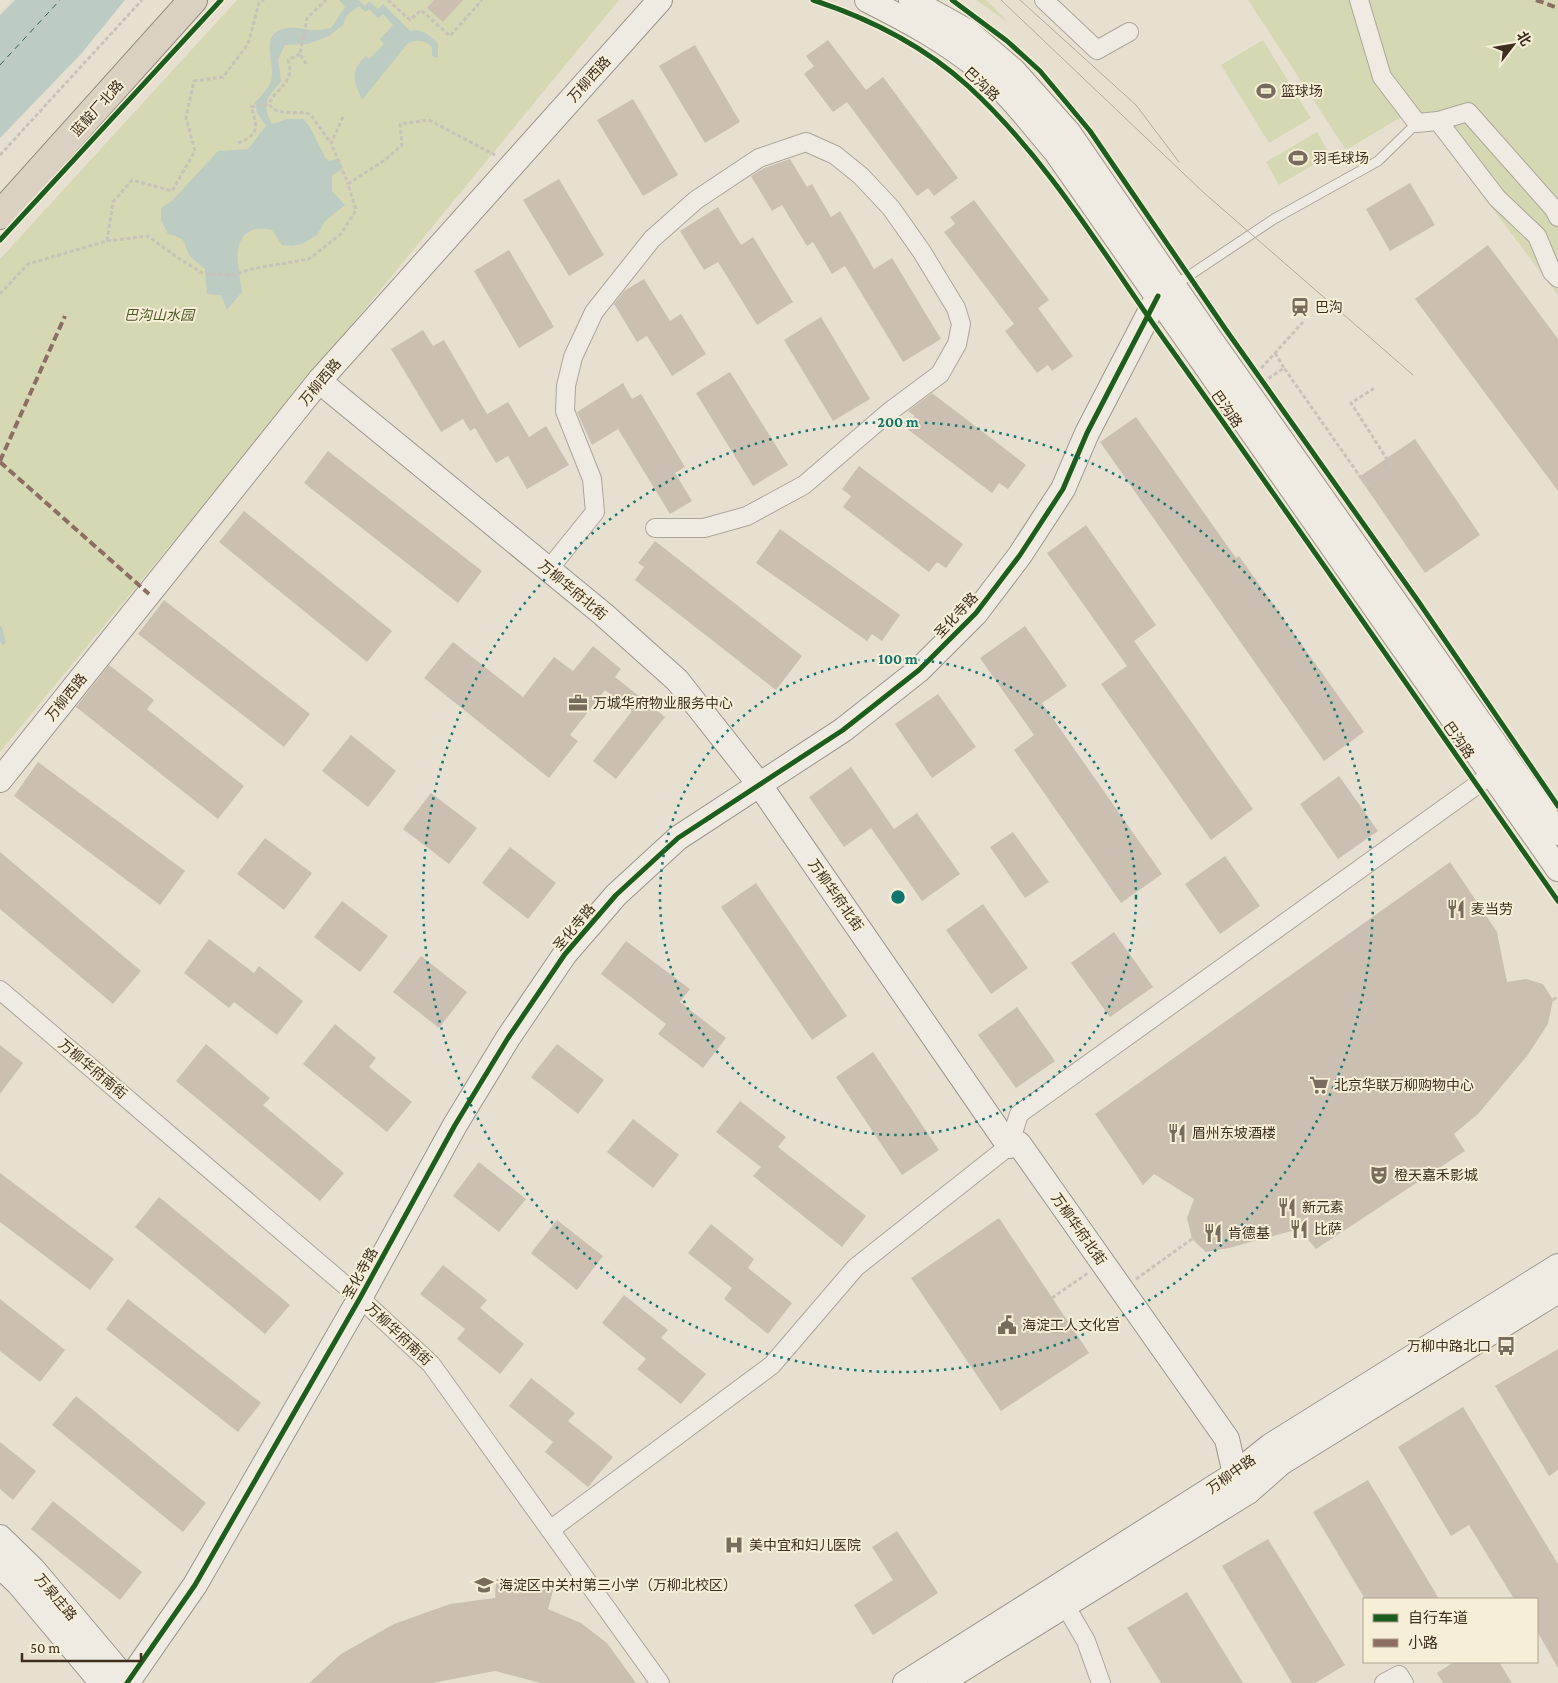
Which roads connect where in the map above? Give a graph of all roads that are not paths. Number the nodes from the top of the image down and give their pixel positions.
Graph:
1 (193, 0) edge
2 (660, 0) edge
3 (867, 0) edge
4 (911, 0) edge
5 (1044, 0) edge
6 (1359, 0) edge
7 (1129, 32) dead end
8 (1438, 121) junction
9 (1417, 123) junction
10 (0, 215) edge
11 (1558, 216) edge
12 (1558, 278) edge
13 (1165, 291) junction
14 (319, 381) junction
15 (655, 528) dead end
16 (548, 569) junction
17 (1492, 774) junction
18 (0, 780) edge
19 (759, 784) junction
20 (1558, 833) edge
21 (1558, 869) edge
22 (0, 990) edge
23 (1009, 1146) junction
24 (1558, 1266) edge
25 (1558, 1291) edge
26 (360, 1298) junction
27 (1241, 1482) junction
28 (550, 1530) junction
29 (0, 1537) edge
30 (0, 1566) edge
31 (1065, 1605) junction
32 (102, 1683) edge
33 (128, 1683) edge
34 (660, 1683) edge
35 (904, 1683) edge
36 (940, 1683) edge
37 (1101, 1683) edge
38 (1384, 1683) edge
39 (1404, 1683) edge

1 - 10 highway, 蓝靛厂北路
2 - 14 street, 万柳西路
3 - 13 street, 巴沟路
4 - 13 street, 巴沟路
5 - 7 street
6 - 9 street
8 - 9 street
8 - 11 street
8 - 12 street
9 - 13 lane
13 - 17 street, 巴沟路
13 - 19 street, 圣化寺路
13 - 20 street, 巴沟路
14 - 16 street, 万柳华府北街
14 - 18 street, 万柳西路
15 - 16 street
16 - 19 street, 万柳华府北街
17 - 21 street, 巴沟路
17 - 23 street
19 - 23 street, 万柳华府北街
19 - 26 street, 圣化寺路
22 - 26 street, 万柳华府南街
23 - 27 street, 万柳华府北街
23 - 28 street
24 - 27 street, 万柳中路
25 - 27 street, 万柳中路
26 - 28 street, 万柳华府南街
26 - 33 street, 圣化寺路
27 - 31 street, 万柳中路
27 - 35 street, 万柳中路
28 - 34 street, 万柳华府南街
29 - 33 street, 万泉庄路
30 - 32 street, 万泉庄路
31 - 36 street, 万柳中路
31 - 37 street
38 - 39 street

